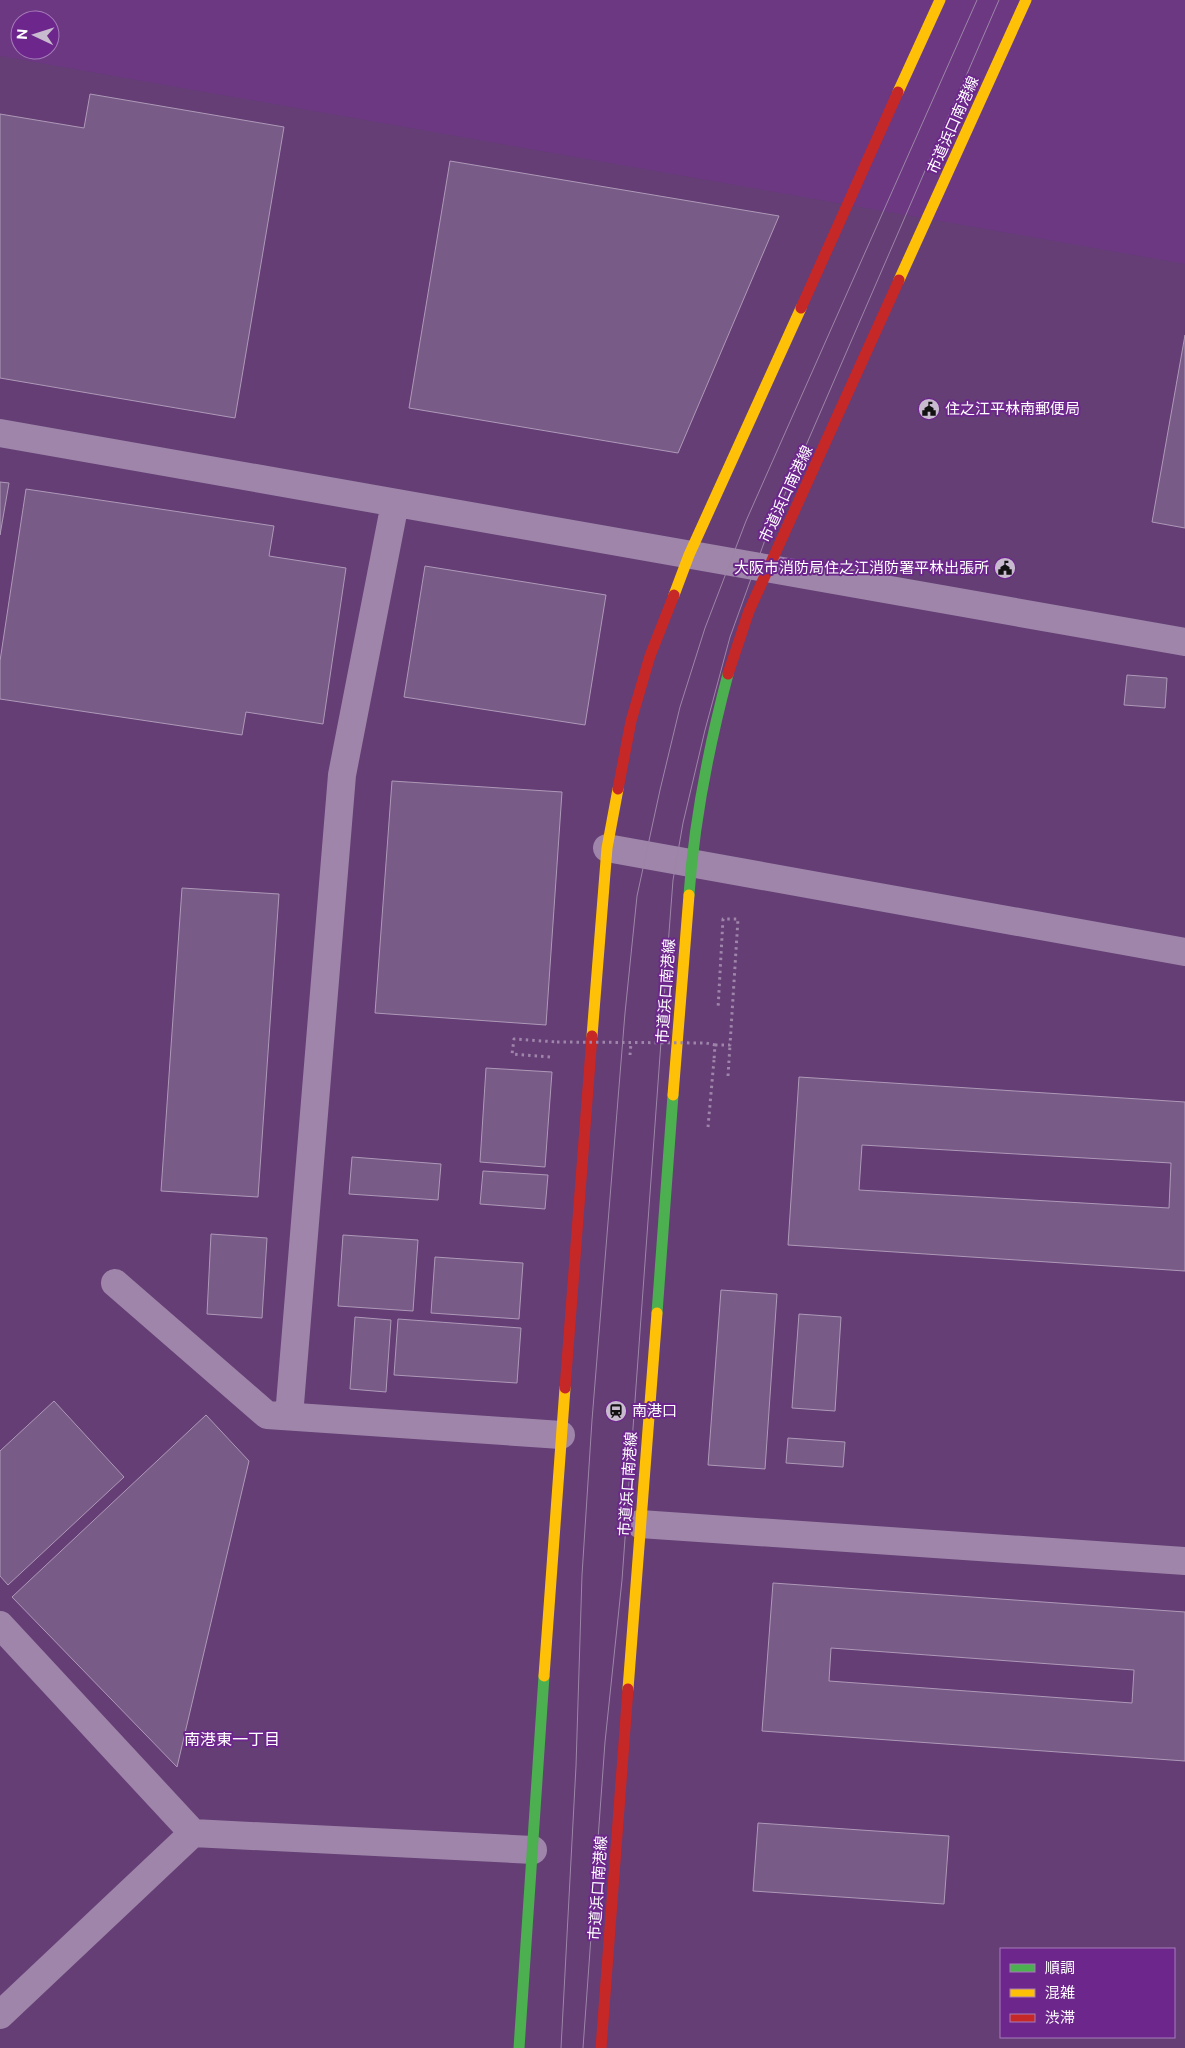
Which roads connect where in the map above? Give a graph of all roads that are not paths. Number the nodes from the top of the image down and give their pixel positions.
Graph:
1 (940, 0) edge
2 (1026, 0) edge
3 (0, 433) edge
4 (395, 503) junction
5 (689, 555) junction
6 (768, 568) junction
7 (1185, 642) edge
8 (607, 848) junction
9 (691, 865) junction
10 (1185, 952) edge
11 (115, 1283) dead end
12 (289, 1416) junction
13 (561, 1435) junction
14 (640, 1524) junction
15 (1185, 1560) edge
16 (0, 1625) edge
17 (193, 1833) junction
18 (533, 1850) junction
19 (0, 2015) edge
20 (519, 2048) edge
21 (601, 2048) edge

1 - 5 main road
2 - 6 main road, 市道浜口南港線
3 - 4 street
4 - 5 street
4 - 12 street
5 - 6 street
5 - 8 main road
6 - 7 street
6 - 9 main road, 市道浜口南港線
8 - 9 street
8 - 13 main road
9 - 10 street
9 - 14 main road, 市道浜口南港線
11 - 12 street
12 - 13 street
13 - 18 main road
14 - 15 street
14 - 21 main road, 市道浜口南港線
16 - 17 street
17 - 18 street
17 - 19 street
18 - 20 main road

